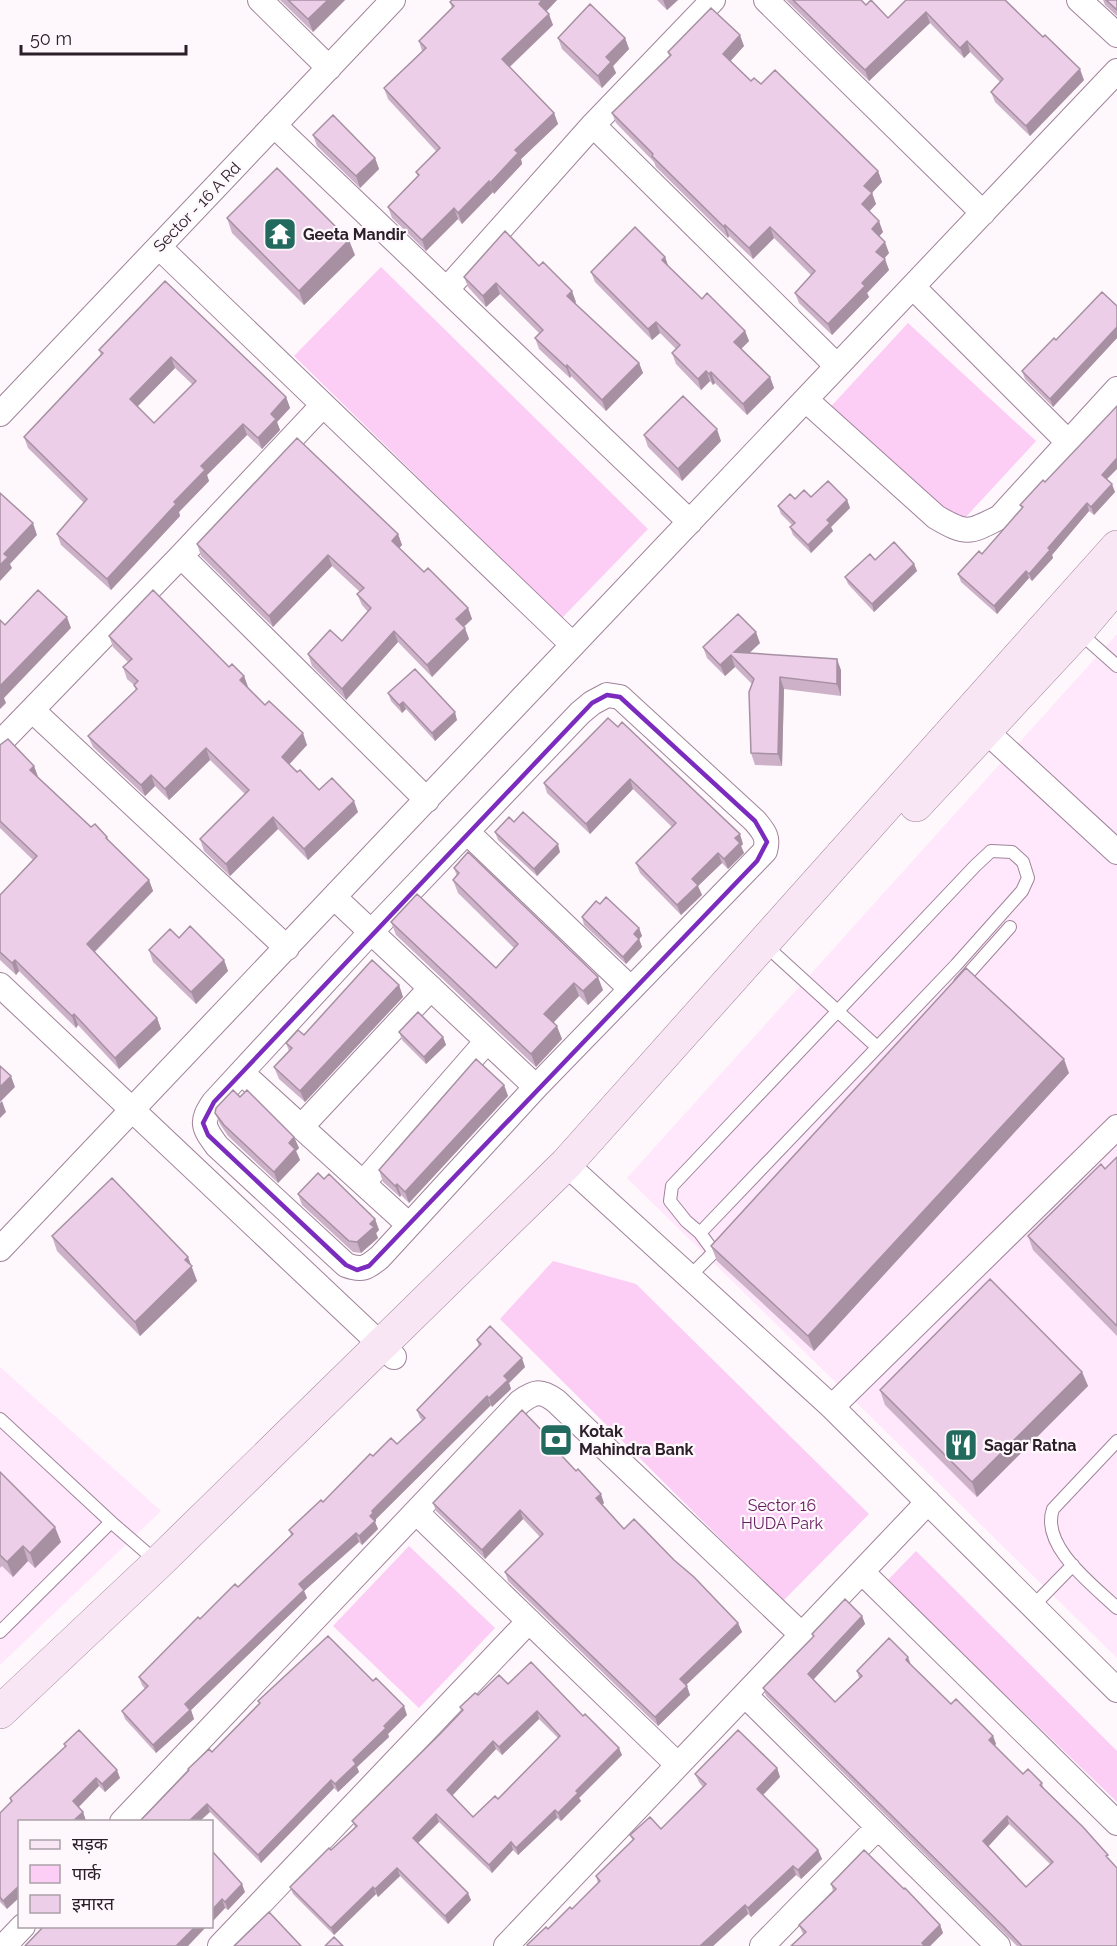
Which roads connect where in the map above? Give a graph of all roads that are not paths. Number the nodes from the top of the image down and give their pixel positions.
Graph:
1 (260, 0) edge
2 (393, 0) edge
3 (713, 0) edge
4 (766, 0) edge
5 (1079, 0) edge
6 (1117, 35) edge
7 (329, 68) junction
8 (1117, 71) edge
9 (274, 125) junction
10 (593, 125) junction
11 (983, 213) junction
12 (159, 247) junction
13 (913, 287) junction
14 (447, 289) junction
15 (837, 366) junction
16 (1117, 389) edge
17 (806, 400) junction
18 (322, 405) junction
19 (0, 414) edge
20 (1069, 443) junction
21 (690, 522) junction
22 (1117, 547) edge
23 (181, 556) junction
24 (1117, 585) edge
25 (1068, 622) junction
26 (573, 645) junction
27 (1117, 666) edge
28 (32, 710) junction
29 (977, 722) junction
30 (0, 743) edge
31 (427, 801) junction
32 (467, 832) junction
33 (1117, 852) edge
34 (335, 898) junction
35 (1010, 927) dead end
36 (371, 932) junction
37 (287, 948) junction
38 (770, 949) junction
39 (0, 985) edge
40 (431, 988) junction
41 (631, 989) junction
42 (951, 992) edge
43 (838, 1011) junction
44 (487, 1041) junction
45 (877, 1047) junction
46 (242, 1073) junction
47 (536, 1087) junction
48 (133, 1111) junction
49 (301, 1127) junction
50 (1117, 1127) edge
51 (573, 1170) junction
52 (363, 1183) junction
53 (409, 1225) junction
54 (700, 1233) junction
55 (0, 1249) edge
56 (689, 1277) junction
57 (389, 1351) junction
58 (832, 1407) junction
59 (0, 1419) edge
60 (1117, 1441) edge
61 (928, 1502) junction
62 (416, 1512) junction
63 (111, 1522) junction
64 (1072, 1565) junction
65 (164, 1568) junction
66 (862, 1572) junction
67 (1032, 1607) junction
68 (1117, 1608) edge
69 (529, 1622) junction
70 (0, 1632) edge
71 (802, 1635) junction
72 (1117, 1690) edge
73 (745, 1695) junction
74 (0, 1712) edge
75 (0, 1736) edge
76 (678, 1765) junction
77 (123, 1820) edge
78 (1117, 1823) edge
79 (879, 1827) junction
80 (21, 1928) edge
81 (984, 1941) edge
82 (4, 1946) edge
83 (220, 1946) edge
84 (506, 1946) edge
85 (762, 1946) edge

1 - 7 street
2 - 7 street, Sector - 16 A Rd
3 - 10 street
4 - 11 street
5 - 6 street
7 - 9 street, Sector - 16 A Rd
8 - 11 street
9 - 12 street, Sector - 16 A Rd
9 - 14 street
10 - 14 street
10 - 15 street
11 - 13 street
12 - 18 street
12 - 19 street, Sector - 16 A Rd
13 - 15 street
13 - 20 street
14 - 21 street
15 - 17 street
16 - 20 street
17 - 20 street
17 - 21 street
18 - 23 street
18 - 26 street
21 - 26 street
22 - 25 street
23 - 28 street
23 - 31 street
24 - 25 street
25 - 27 lane
25 - 29 street
26 - 31 street
28 - 30 street
28 - 37 street
29 - 33 street
29 - 38 street
31 - 34 street
32 - 36 street
32 - 41 street
32 - 41 street
34 - 36 street
34 - 37 street
35 - 42 lane
36 - 40 street
36 - 46 street
37 - 48 street
38 - 43 lane
38 - 51 street
39 - 48 street
40 - 44 street
40 - 49 street
41 - 47 street
43 - 45 lane
43 - 45 lane
43 - 54 lane
44 - 47 street
44 - 52 street
45 - 54 lane
46 - 49 street
46 - 53 street
47 - 53 street
48 - 55 street
48 - 57 street
49 - 52 street
50 - 58 street
51 - 56 street
51 - 57 street
52 - 53 street
54 - 56 lane
56 - 58 street
57 - 65 street
58 - 61 street
59 - 63 lane
60 - 64 lane
61 - 66 street
61 - 67 street
62 - 69 street
62 - 71 street
62 - 77 street
63 - 65 lane
63 - 70 lane
64 - 67 lane
64 - 68 lane
65 - 74 street
65 - 75 street
66 - 71 street
66 - 78 street
67 - 72 street
69 - 76 street
69 - 83 street
71 - 73 street
73 - 76 street
73 - 79 street
76 - 84 street
79 - 81 street
79 - 85 street
80 - 82 street

